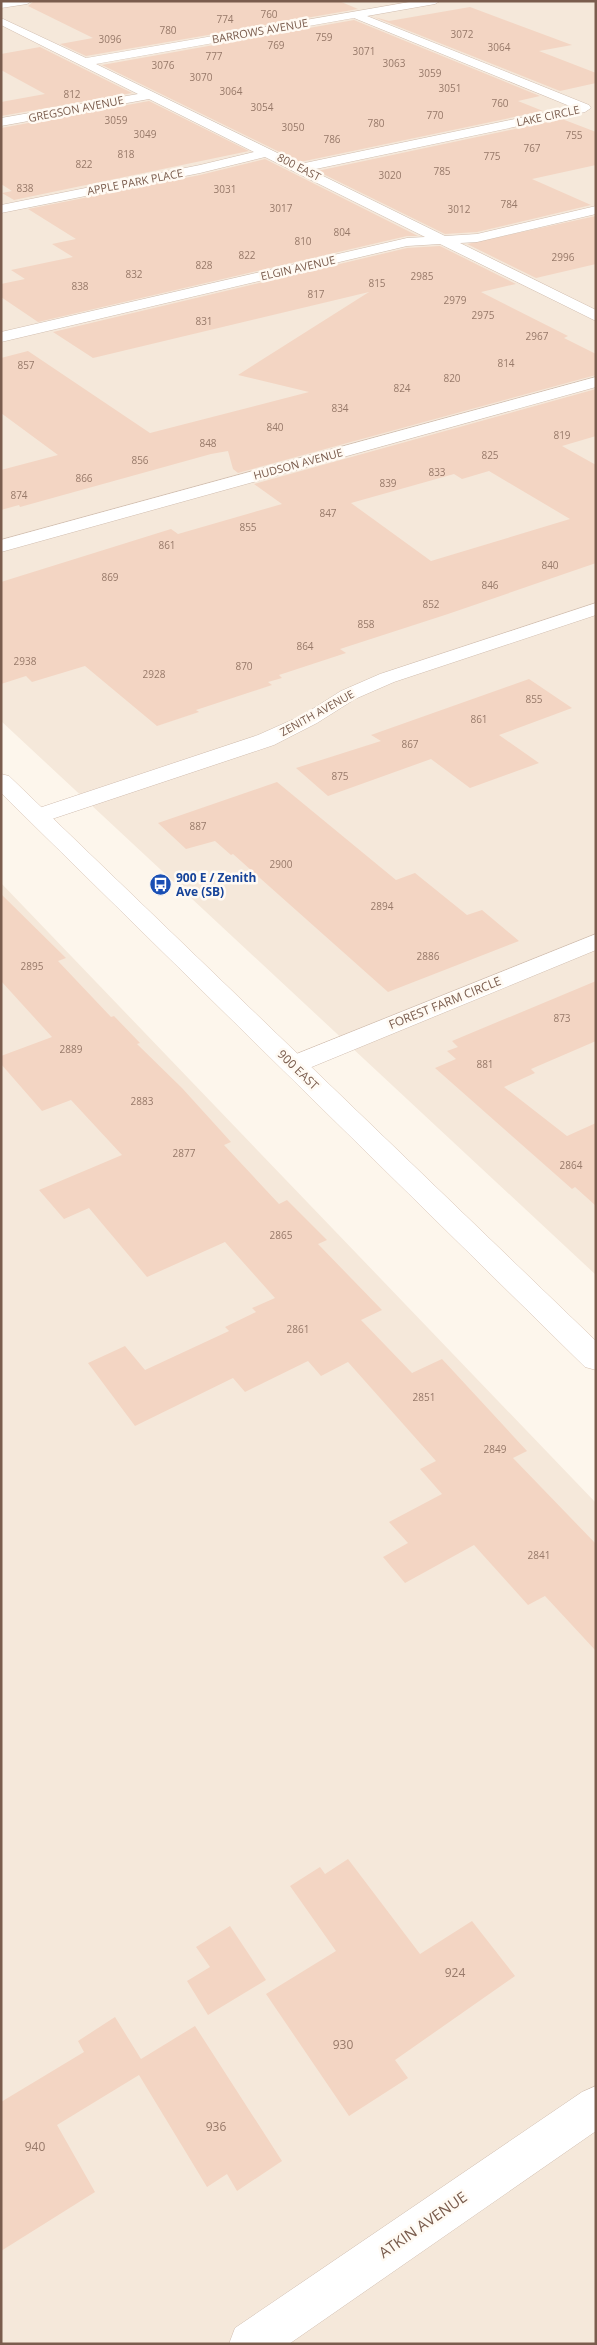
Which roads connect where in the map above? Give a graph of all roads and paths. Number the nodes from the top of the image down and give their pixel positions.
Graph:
1 (27, 1) edge
2 (435, 1) edge
3 (1, 5) edge
4 (354, 15) junction
5 (1, 21) edge
6 (84, 62) junction
7 (151, 95) junction
8 (1, 122) edge
9 (268, 152) junction
10 (300, 168) junction
11 (1, 209) edge
12 (596, 210) edge
13 (441, 240) junction
14 (596, 316) edge
15 (1, 336) edge
16 (596, 382) edge
17 (1, 546) edge
18 (596, 609) edge
19 (1, 781) edge
20 (38, 816) junction
21 (596, 942) edge
22 (293, 1065) junction
23 (596, 1359) edge
24 (596, 2106) edge
25 (251, 2344) edge

1 - 3 street
2 - 4 street, BARROWS AVENUE
4 - 6 street, BARROWS AVENUE
4 - 10 street, LAKE CIRCLE
5 - 6 street, 800 EAST
6 - 7 street, 800 EAST
7 - 8 street, GREGSON AVENUE
7 - 9 street, 800 EAST
9 - 10 street, 800 EAST
9 - 11 street, APPLE PARK PLACE
10 - 13 street, 800 EAST
12 - 13 street, ELGIN AVENUE
13 - 14 street, 800 EAST
13 - 15 street, ELGIN AVENUE
16 - 17 street, HUDSON AVENUE
18 - 20 street, ZENITH AVENUE
19 - 20 street, 900 EAST
20 - 22 street, 900 EAST
21 - 22 street, FOREST FARM CIRCLE
22 - 23 street, 900 EAST
24 - 25 street, ATKIN AVENUE

